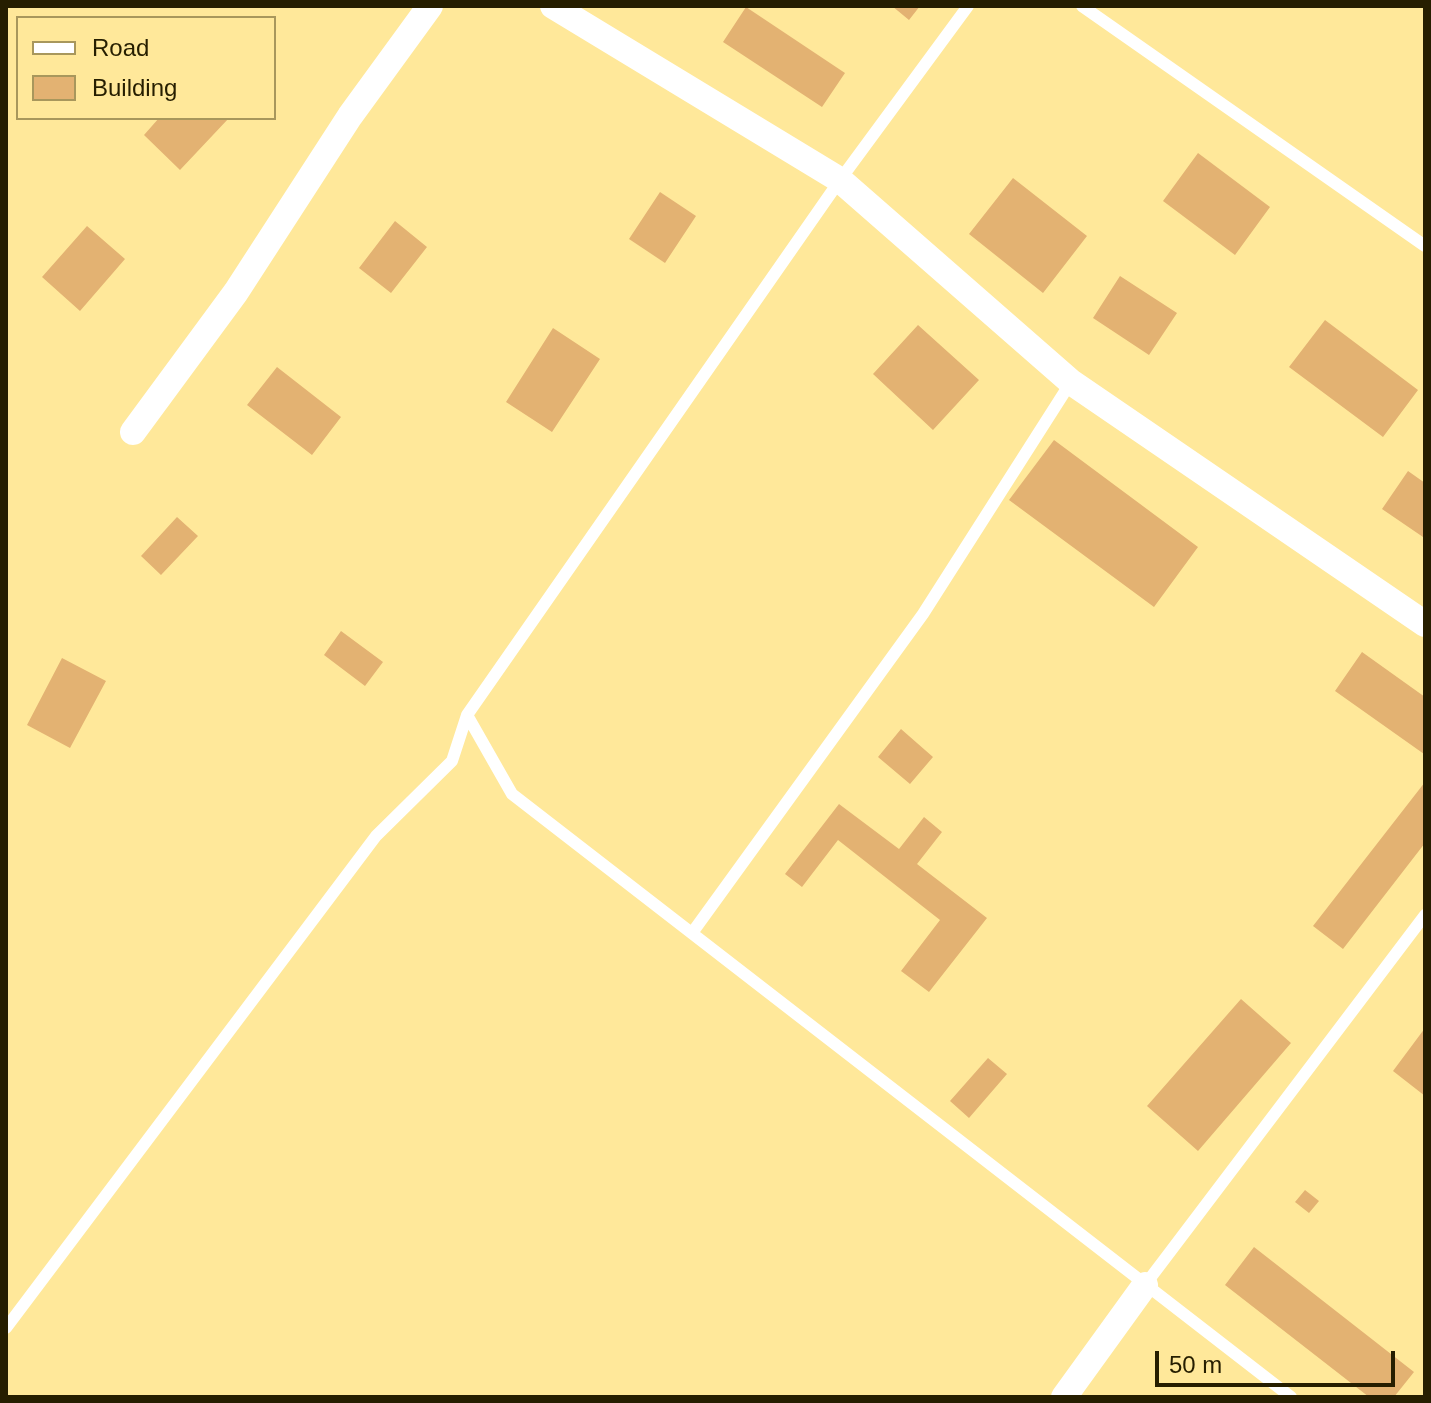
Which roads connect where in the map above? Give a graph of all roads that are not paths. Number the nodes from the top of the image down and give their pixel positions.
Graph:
1 (430, 6) edge
2 (553, 6) edge
3 (968, 6) edge
4 (1082, 6) edge
5 (840, 180) junction
6 (1425, 246) edge
7 (1071, 382) junction
8 (133, 432) dead end
9 (1425, 624) edge
10 (467, 715) junction
11 (1425, 915) edge
12 (692, 933) junction
13 (1145, 1285) junction
14 (6, 1328) edge
15 (1064, 1397) edge
16 (1291, 1397) edge

1 - 8 street
2 - 5 street
3 - 5 lane
4 - 6 lane
5 - 7 street
5 - 10 lane
7 - 9 street
7 - 12 lane
10 - 12 lane
10 - 14 lane
11 - 13 lane
12 - 13 lane
13 - 15 street
13 - 16 lane

